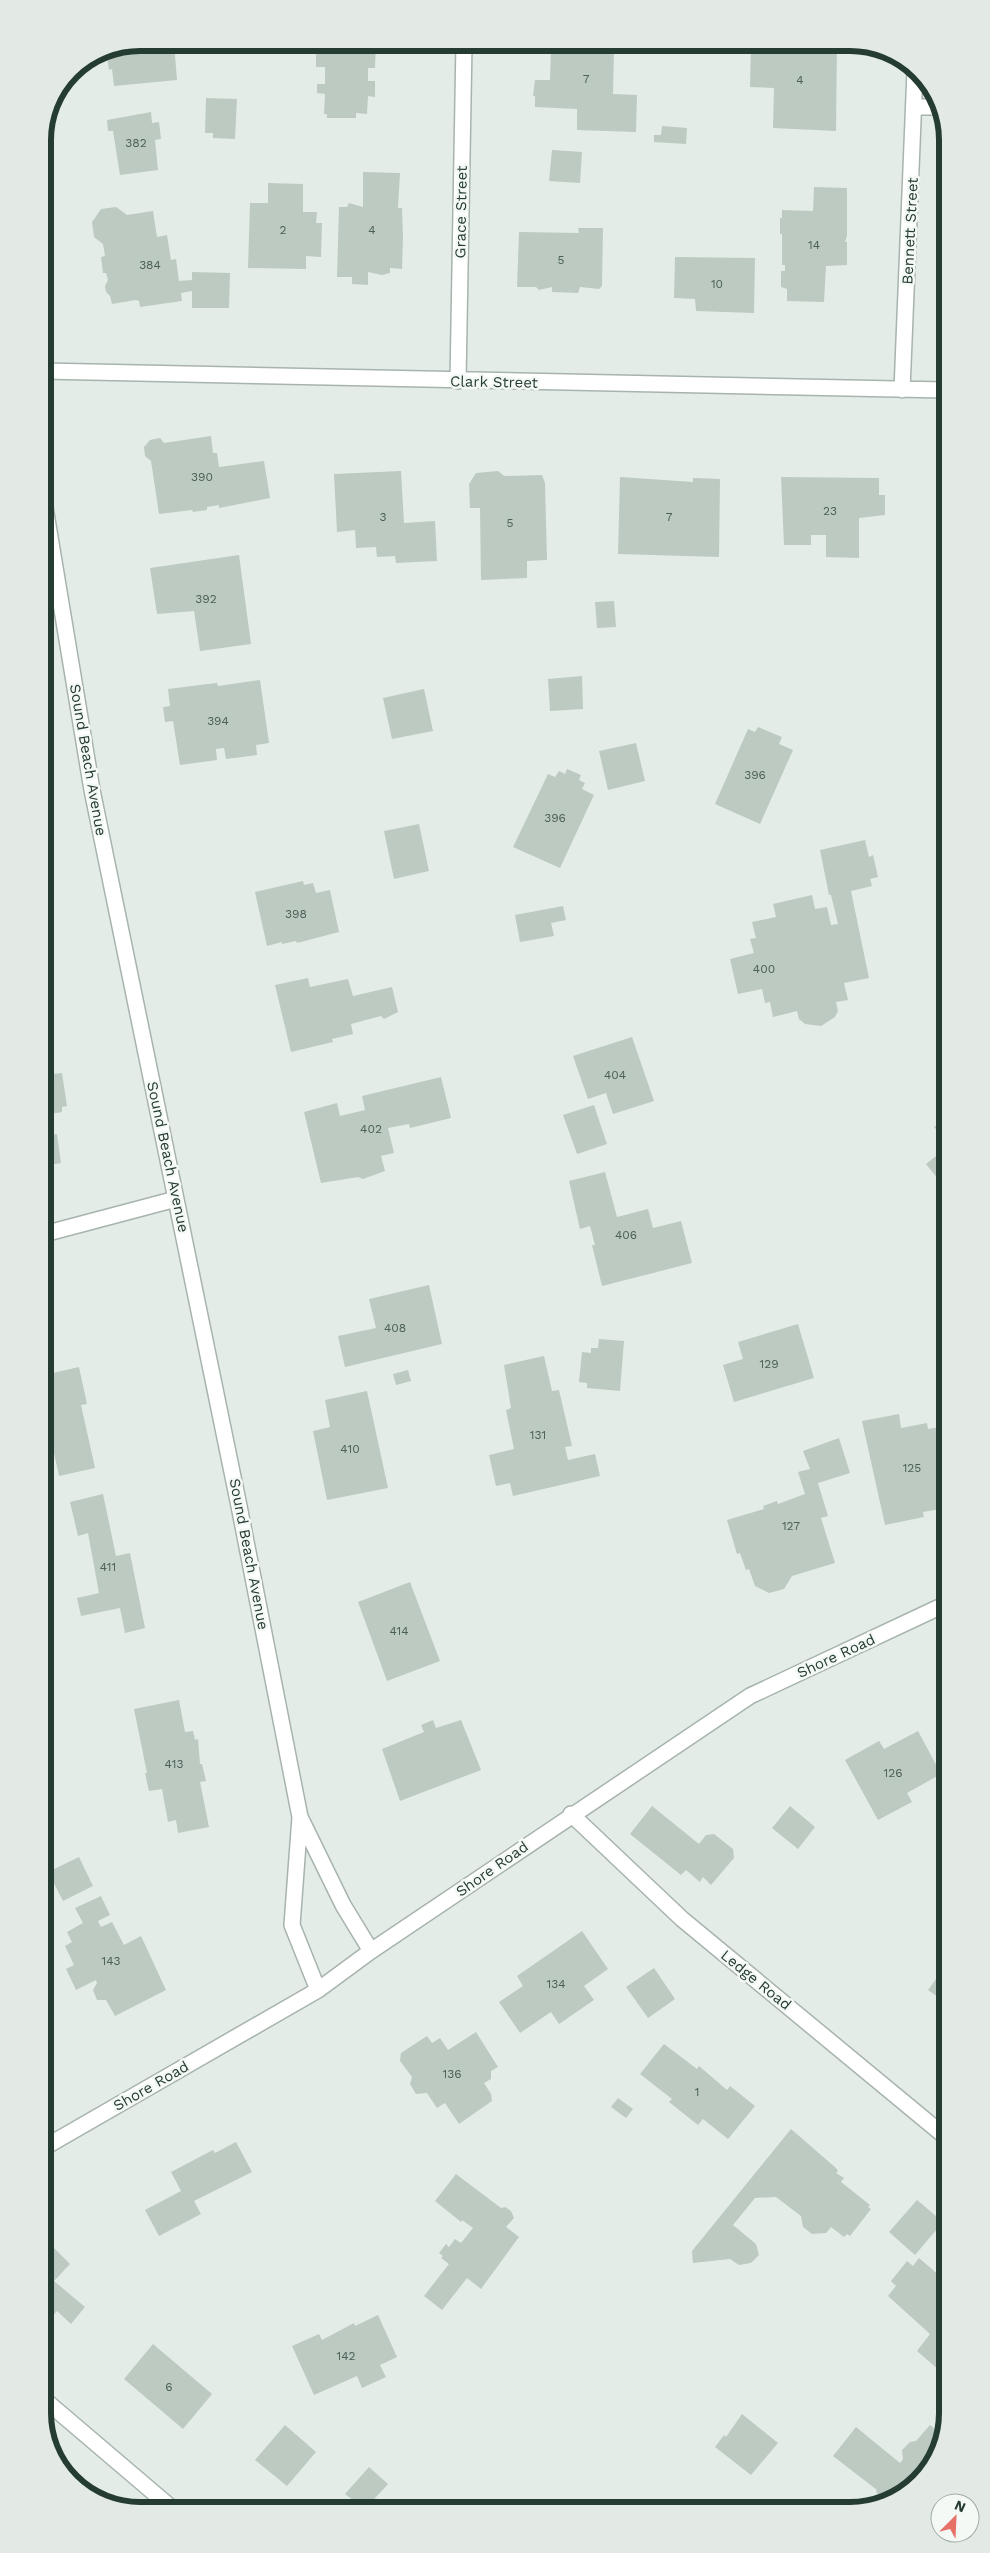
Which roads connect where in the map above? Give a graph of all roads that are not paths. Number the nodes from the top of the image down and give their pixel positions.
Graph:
1 (464, 51) edge
2 (915, 79) edge
3 (914, 107) junction
4 (932, 107) edge
5 (51, 371) edge
6 (458, 381) junction
7 (902, 390) junction
8 (939, 390) edge
9 (51, 543) edge
10 (176, 1199) junction
11 (51, 1232) edge
12 (939, 1607) edge
13 (571, 1814) junction
14 (300, 1818) junction
15 (371, 1951) junction
16 (318, 1990) junction
17 (939, 2131) edge
18 (51, 2144) edge
19 (51, 2404) edge
20 (165, 2502) edge

1 - 6 street, Grace Street
2 - 3 street, Bennett Street
3 - 4 street
3 - 7 street, Bennett Street
5 - 6 street, Clark Street
6 - 7 street, Clark Street
7 - 8 street, Clark Street
9 - 10 street, Sound Beach Avenue
10 - 11 street
10 - 14 street, Sound Beach Avenue
12 - 13 street, Shore Road
13 - 15 street, Shore Road
13 - 17 street, Ledge Road
14 - 15 street, Sound Beach Avenue
14 - 16 street, Sound Beach Avenue
15 - 16 street, Shore Road
16 - 18 street, Shore Road
19 - 20 street

